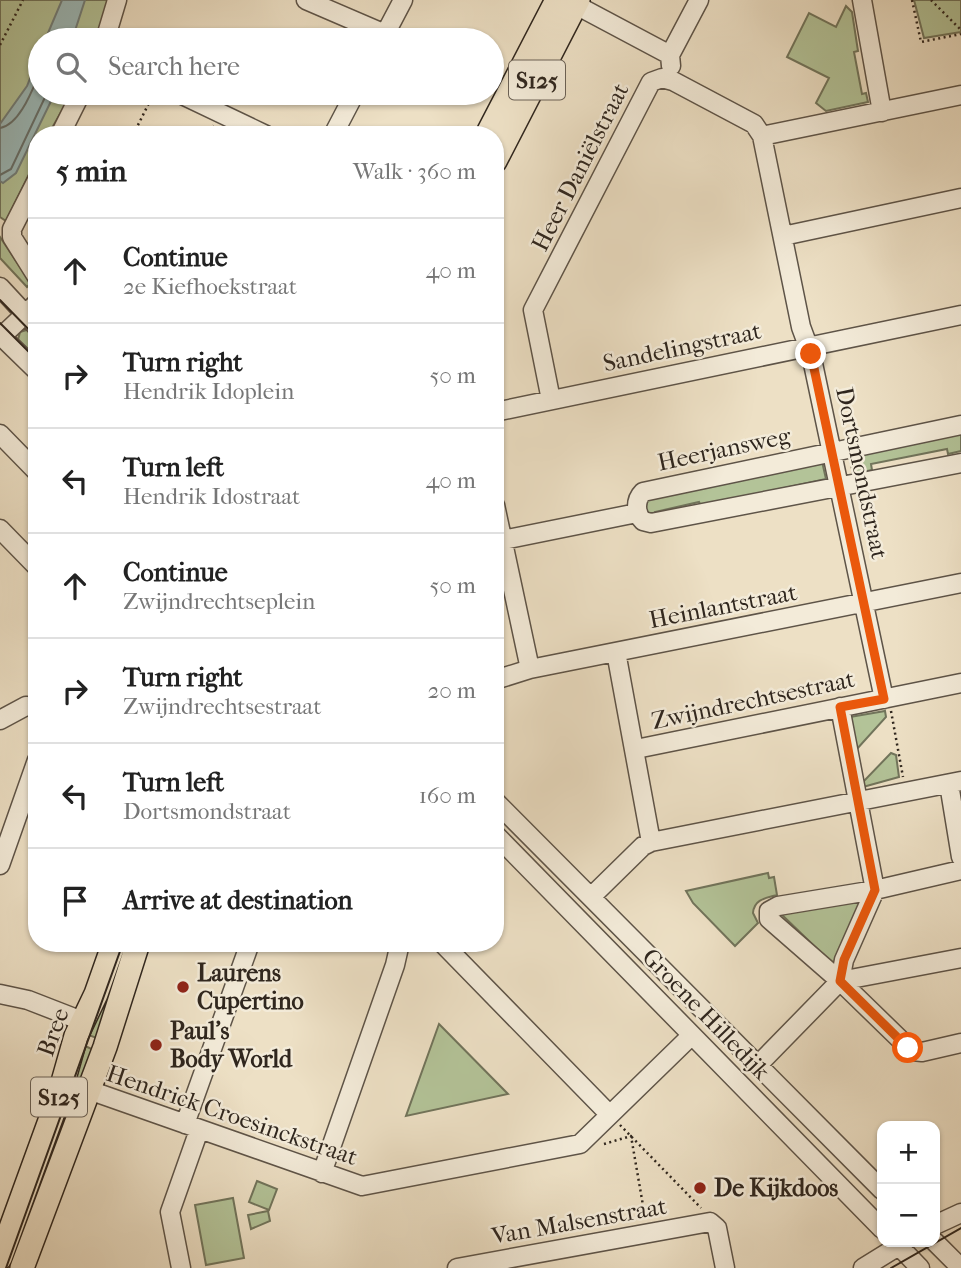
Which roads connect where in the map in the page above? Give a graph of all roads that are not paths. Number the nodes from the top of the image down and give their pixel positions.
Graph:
1 (117, 0) edge
2 (306, 0) edge
3 (403, 0) edge
4 (699, 0) edge
5 (862, 0) edge
6 (570, 2) edge
7 (109, 28) edge
8 (364, 28) edge
9 (388, 28) edge
10 (670, 55) junction
11 (664, 80) junction
12 (961, 95) edge
13 (75, 105) edge
14 (203, 105) edge
15 (349, 105) edge
16 (882, 112) junction
17 (64, 126) edge
18 (247, 126) edge
19 (338, 126) edge
20 (493, 126) edge
21 (762, 136) junction
22 (504, 142) edge
23 (28, 198) edge
24 (961, 198) edge
25 (783, 236) junction
26 (28, 262) edge
27 (0, 287) edge
28 (28, 305) edge
29 (28, 310) edge
30 (961, 315) edge
31 (1, 336) edge
32 (808, 347) junction
33 (28, 362) edge
34 (551, 400) junction
35 (504, 410) edge
36 (961, 425) edge
37 (0, 434) edge
38 (832, 451) junction
39 (28, 463) edge
40 (961, 463) edge
41 (839, 485) junction
42 (637, 513) junction
43 (0, 529) edge
44 (13, 542) junction
45 (504, 549) edge
46 (0, 556) edge
47 (28, 558) edge
48 (504, 562) edge
49 (961, 583) edge
50 (864, 603) junction
51 (616, 652) junction
52 (530, 669) junction
53 (504, 677) edge
54 (961, 683) edge
55 (886, 698) junction
56 (28, 706) edge
57 (840, 707) junction
58 (0, 720) edge
59 (636, 749) junction
60 (955, 782) edge
61 (28, 786) edge
62 (858, 803) junction
63 (504, 810) edge
64 (651, 842) junction
65 (504, 846) edge
66 (961, 857) edge
67 (0, 865) edge
68 (961, 870) edge
69 (875, 890) junction
70 (591, 897) junction
71 (111, 952) edge
72 (135, 952) edge
73 (142, 952) edge
74 (247, 952) edge
75 (398, 952) edge
76 (451, 952) edge
77 (961, 958) edge
78 (130, 966) junction
79 (840, 981) junction
80 (0, 994) edge
81 (82, 1021) junction
82 (692, 1035) junction
83 (961, 1044) edge
84 (757, 1066) junction
85 (93, 1091) junction
86 (609, 1114) junction
87 (192, 1127) junction
88 (322, 1174) junction
89 (877, 1185) edge
90 (961, 1213) edge
91 (940, 1223) edge
92 (877, 1224) edge
93 (893, 1247) edge
94 (902, 1247) edge
95 (939, 1247) edge
96 (1, 1253) edge
97 (22, 1268) edge
98 (181, 1268) edge
99 (457, 1268) edge
100 (725, 1268) edge
101 (863, 1268) edge
102 (920, 1268) edge
103 (961, 1268) edge

1 - 7 street
2 - 8 street
3 - 9 street
4 - 10 street
5 - 16 street
6 - 10 street
6 - 20 main road, S125
6 - 22 main road, S125
10 - 11 street
11 - 21 street
11 - 34 street, Heer Daniëlstraat
12 - 16 street
13 - 17 street
14 - 18 street
15 - 19 street
16 - 21 street
21 - 25 street, Dortsmondstraat
23 - 26 street
24 - 25 street
25 - 32 street, Dortsmondstraat
27 - 28 street
29 - 31 street
30 - 32 street, Sandelingstraat
31 - 33 street
32 - 34 street, Sandelingstraat
32 - 38 street, Dortsmondstraat
34 - 35 street, Sandelingstraat
36 - 38 street, Heerjansweg
37 - 39 street
38 - 41 street, Dortsmondstraat
38 - 42 street, Heerjansweg
40 - 41 street
41 - 42 street
41 - 50 street, Dortsmondstraat
42 - 45 street
43 - 44 street
44 - 46 street
44 - 47 street
48 - 52 street
49 - 50 street, Heinlantstraat
50 - 51 street, Heinlantstraat
50 - 55 street, Dortsmondstraat
51 - 52 street, Heinlantstraat
51 - 59 street
52 - 53 street, Heinlantstraat
54 - 55 street, Zwijndrechtsestraat
55 - 57 street, Zwijndrechtsestraat
56 - 58 street
57 - 59 street, Zwijndrechtsestraat
57 - 62 street
59 - 64 street
60 - 62 street
60 - 66 street
61 - 67 street
62 - 64 street
62 - 69 street
63 - 70 street, Groene Hilledijk
64 - 70 street
65 - 82 street, Groene Hilledijk
68 - 69 street
69 - 79 street
69 - 79 street
70 - 84 street, Groene Hilledijk
71 - 81 main road, Bree / S125
72 - 78 main road, S125
73 - 78 street
74 - 87 street
75 - 88 street
76 - 86 street
77 - 79 street
78 - 85 main road, S125
79 - 83 street
79 - 84 street
80 - 81 street
81 - 96 main road, Bree / S125
82 - 86 street
82 - 92 street, Groene Hilledijk
84 - 89 street, Groene Hilledijk
85 - 87 street, Hendrick Croesinckstraat
85 - 97 main road, S125
86 - 88 street, Hendrick Croesinckstraat
87 - 88 street, Hendrick Croesinckstraat
87 - 98 street
90 - 91 street
93 - 101 street
94 - 102 street
95 - 103 street
99 - 100 street, Van Malsenstraat

